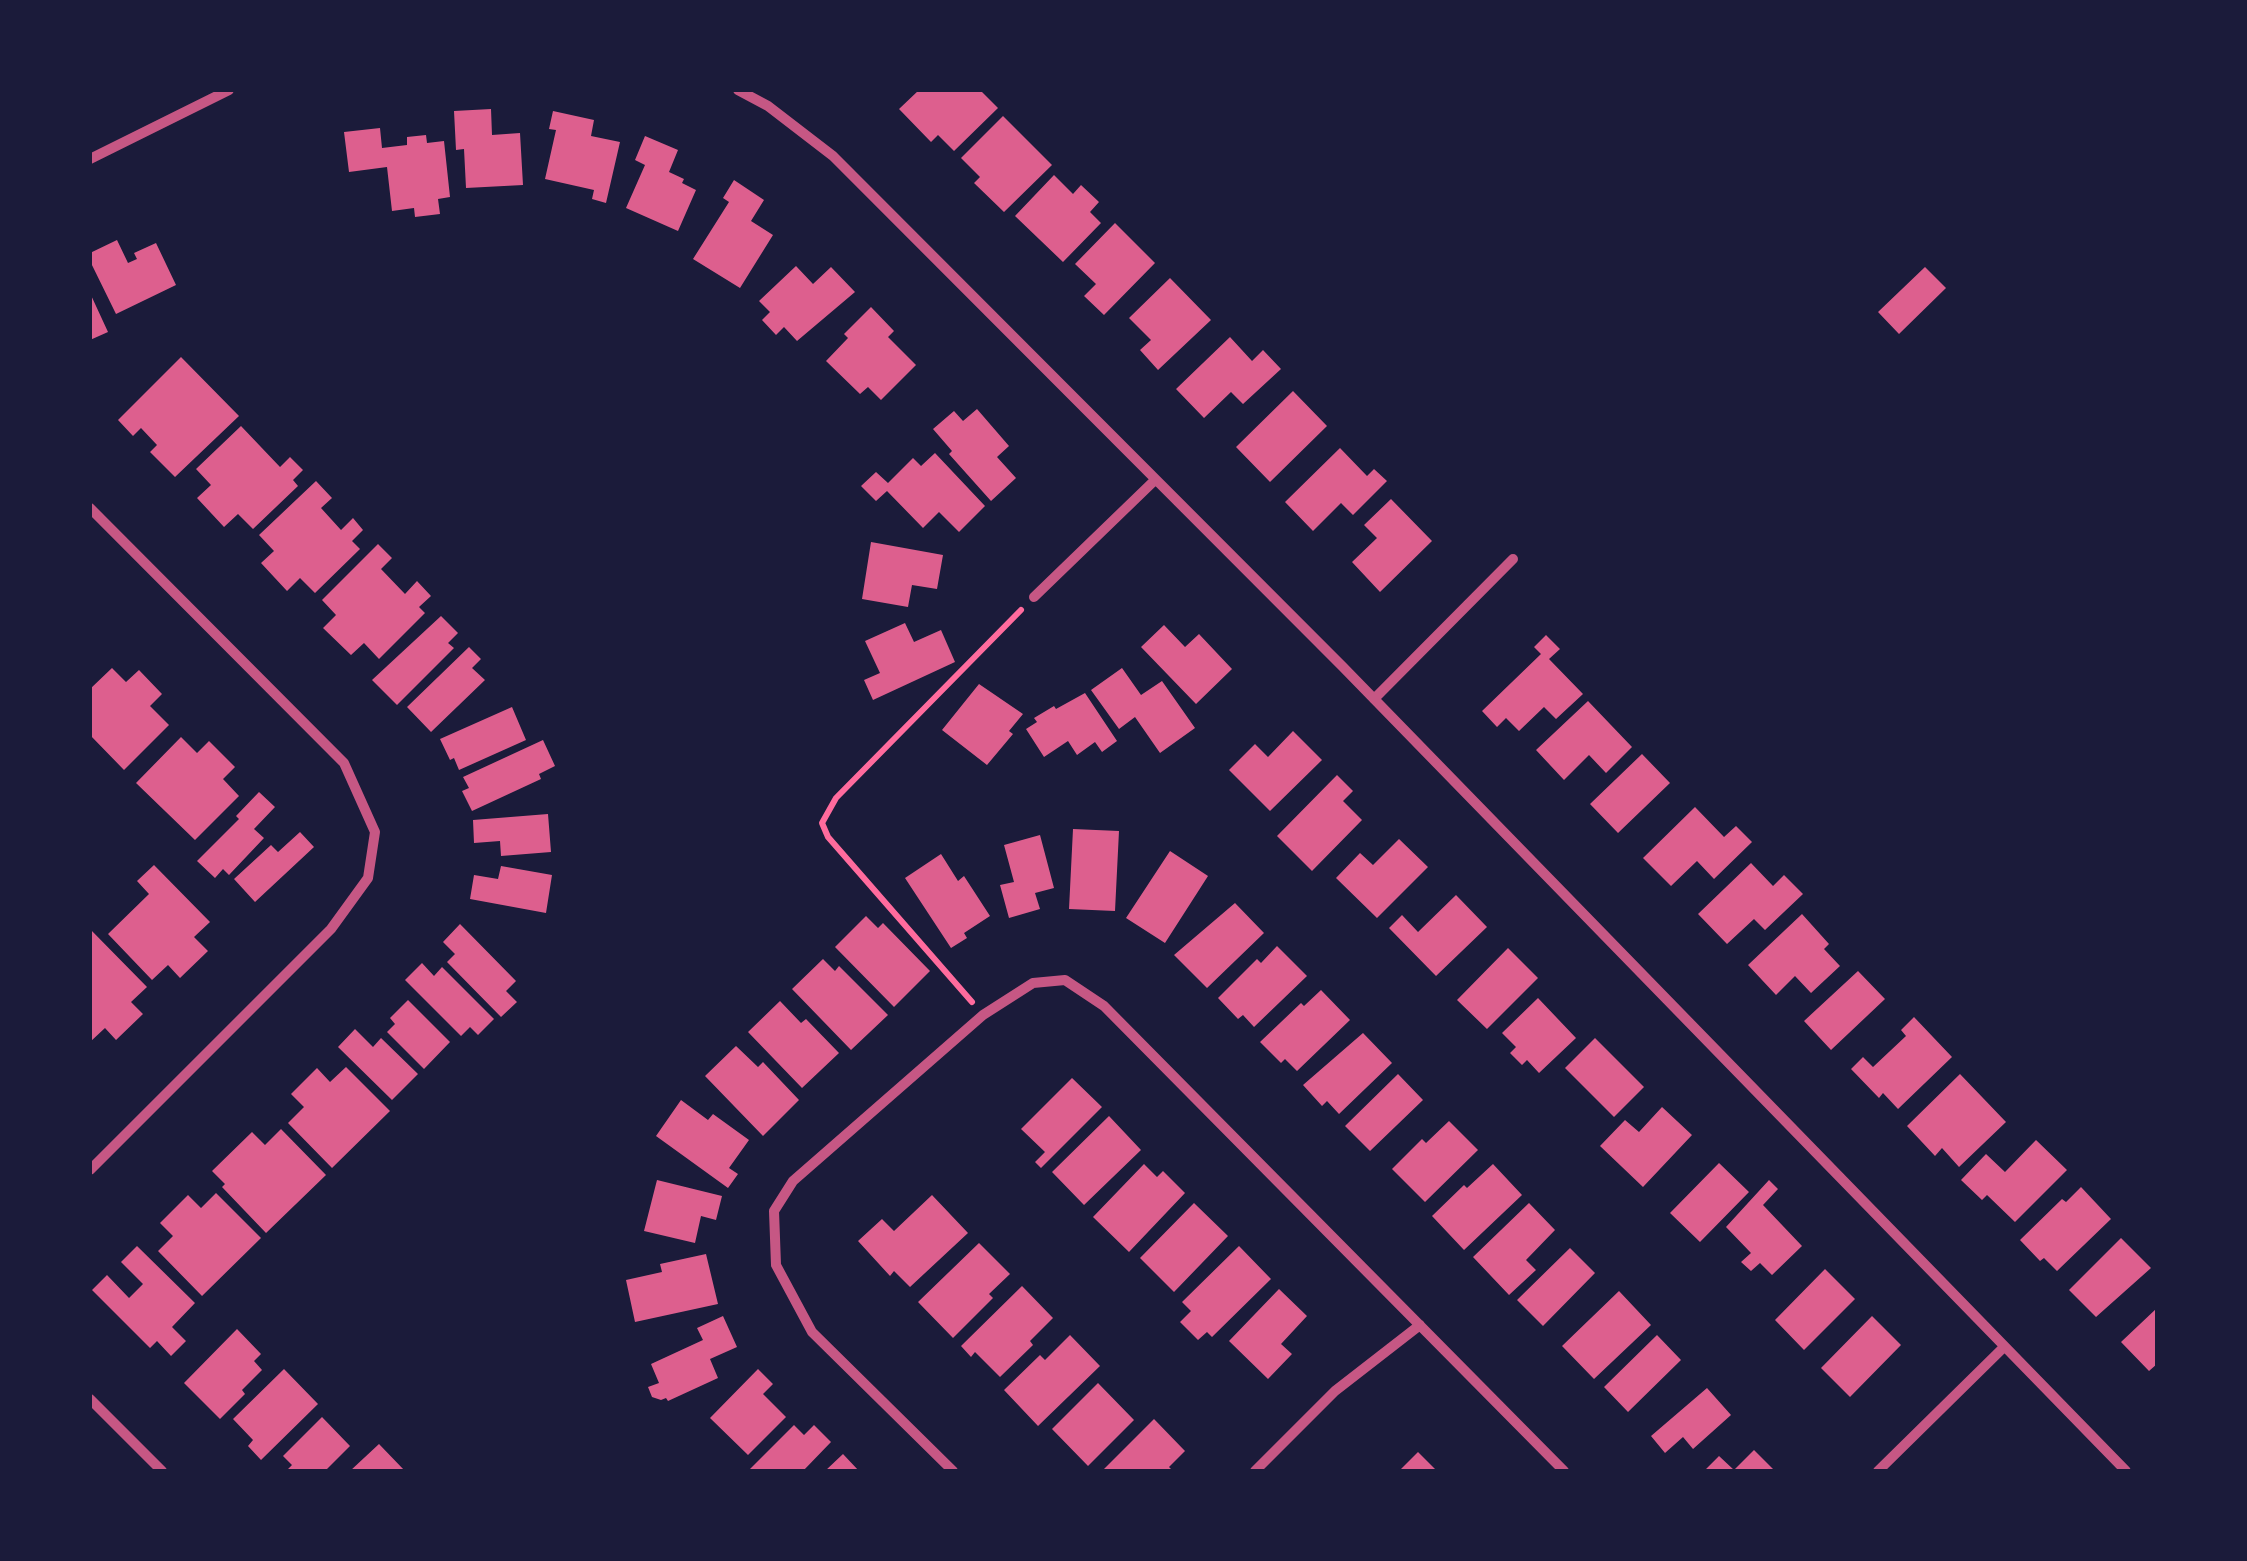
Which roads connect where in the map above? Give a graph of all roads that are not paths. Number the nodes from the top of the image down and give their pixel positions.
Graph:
1 (230, 90) edge
2 (738, 90) edge
3 (90, 158) edge
4 (1155, 480) junction
5 (90, 508) edge
6 (1513, 559) dead end
7 (1034, 597) road end
8 (1374, 699) junction
9 (90, 1170) edge
10 (1420, 1325) junction
11 (2003, 1348) junction
12 (90, 1398) edge
13 (162, 1471) edge
14 (953, 1471) edge
15 (1255, 1471) edge
16 (1564, 1471) edge
17 (1878, 1471) edge
18 (2126, 1471) edge

1 - 3 street
2 - 4 street
4 - 7 street
4 - 8 street
5 - 9 street
6 - 8 street
8 - 11 street
10 - 14 street
10 - 15 street
10 - 16 street
11 - 17 street
11 - 18 street
12 - 13 street

